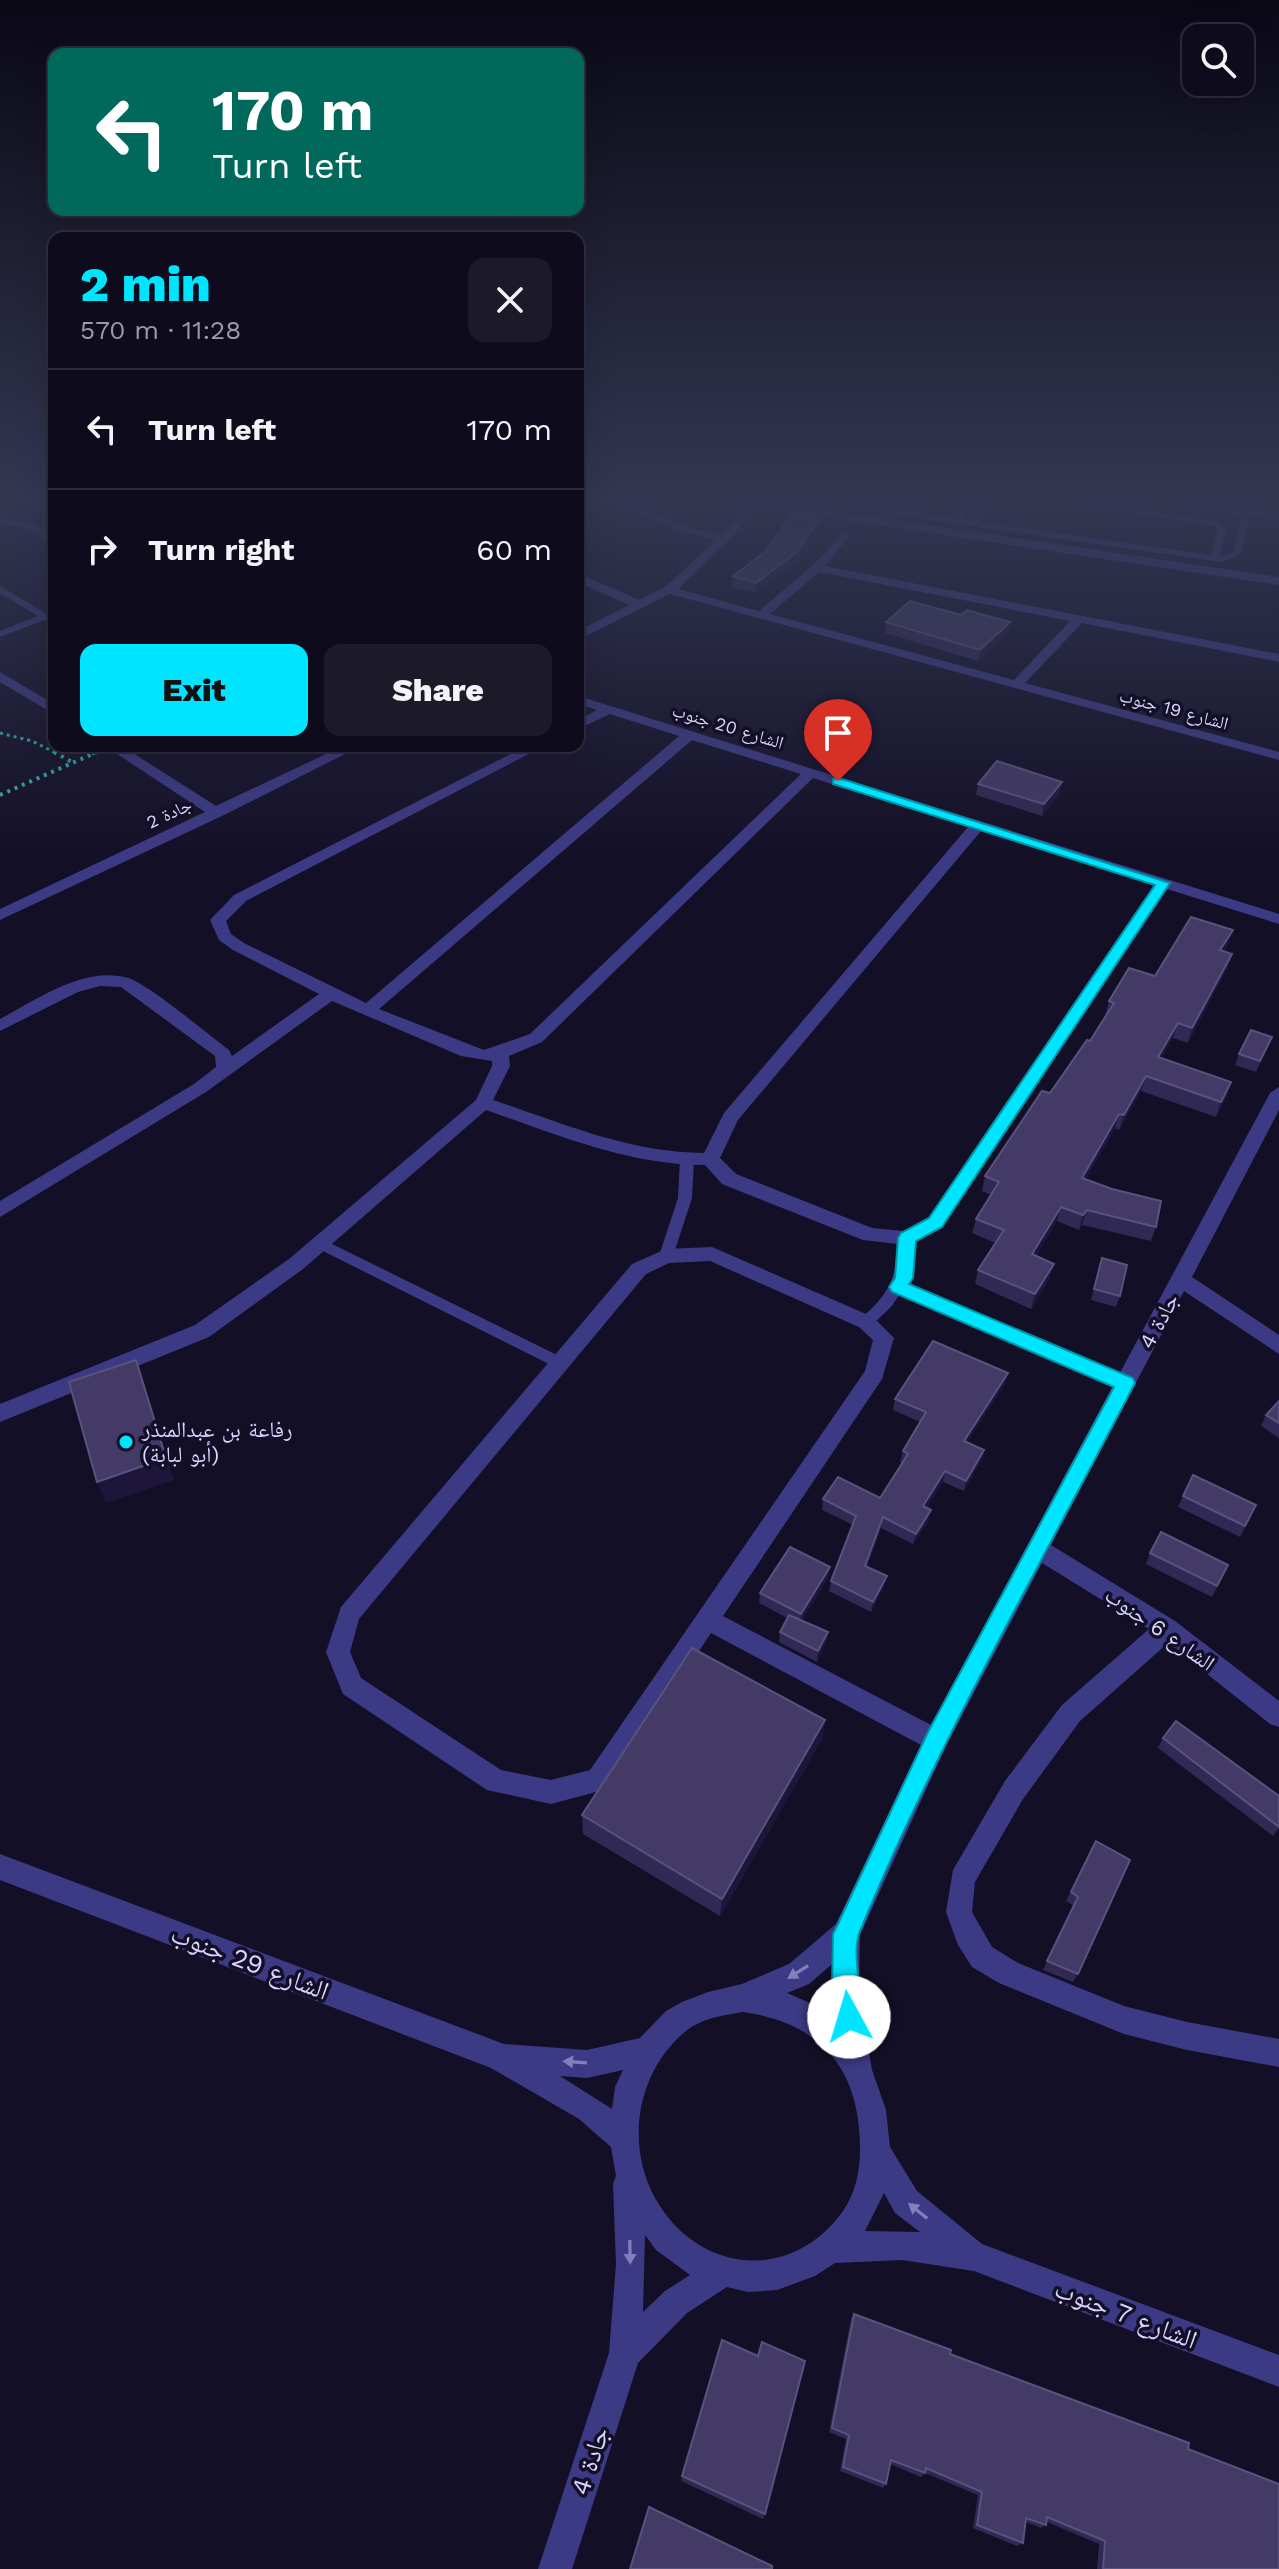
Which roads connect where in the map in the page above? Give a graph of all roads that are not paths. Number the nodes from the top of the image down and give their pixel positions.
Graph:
1 (39, 621) edge
2 (610, 621) edge
3 (778, 621) edge
4 (1077, 621) edge
5 (1094, 621) edge
6 (584, 633) edge
7 (0, 634) edge
8 (1279, 658) edge
9 (0, 676) edge
10 (1016, 685) junction
11 (584, 702) edge
12 (48, 706) edge
13 (608, 710) junction
14 (584, 722) edge
15 (689, 735) junction
16 (121, 752) edge
17 (342, 752) edge
18 (525, 752) edge
19 (1278, 755) edge
20 (810, 773) junction
21 (217, 813) junction
22 (978, 825) junction
23 (1163, 883) junction
24 (2, 912) edge
25 (1279, 919) edge
26 (332, 993) junction
27 (368, 1010) junction
28 (0, 1026) edge
29 (500, 1053) junction
30 (225, 1069) junction
31 (1278, 1099) edge
32 (483, 1103) junction
33 (687, 1159) junction
34 (710, 1159) junction
35 (0, 1210) edge
36 (907, 1238) junction
37 (320, 1243) junction
38 (666, 1256) junction
39 (1182, 1280) junction
40 (898, 1287) junction
41 (866, 1322) junction
42 (1279, 1346) edge
43 (560, 1363) junction
44 (1126, 1383) junction
45 (0, 1413) edge
46 (1037, 1548) junction
47 (709, 1620) junction
48 (1167, 1628) junction
49 (1279, 1716) edge
50 (936, 1740) junction
51 (0, 1867) edge
52 (846, 1934) junction
53 (743, 1998) junction
54 (648, 2050) junction
55 (1279, 2053) edge
56 (500, 2057) junction
57 (858, 2069) junction
58 (622, 2137) junction
59 (877, 2154) junction
60 (628, 2174) junction
61 (832, 2248) junction
62 (974, 2256) junction
63 (721, 2273) junction
64 (625, 2353) junction
65 (1279, 2371) edge
66 (555, 2569) edge

1 - 7 lane
2 - 6 street
3 - 10 street, الشارع 19 جنوب
4 - 10 street
5 - 8 street
9 - 12 street
10 - 19 street, الشارع 19 جنوب
11 - 13 street, الشارع 20 جنوب
13 - 14 street
13 - 15 street, الشارع 20 جنوب
15 - 20 street, الشارع 20 جنوب
15 - 27 street
16 - 21 street
17 - 21 street, جادة 2
18 - 26 street
20 - 22 street, الشارع 20 جنوب
20 - 29 street
21 - 24 street, جادة 2
22 - 23 street, الشارع 20 جنوب
22 - 34 street
23 - 25 street, الشارع 20 جنوب
23 - 36 street
26 - 27 street
26 - 30 street
27 - 29 street
28 - 30 street
29 - 32 street
30 - 35 street
31 - 39 street, جادة 4
32 - 33 street
32 - 37 street
33 - 34 street
33 - 38 lane
34 - 36 street
36 - 40 lane
37 - 43 lane
37 - 45 street
38 - 41 street
38 - 43 street
39 - 42 street
39 - 44 street, جادة 4
40 - 41 lane
40 - 44 lane
41 - 47 street
43 - 47 street
44 - 46 street, جادة 4
46 - 48 street, الشارع 6 جنوب
46 - 50 street, جادة 4
47 - 50 street
48 - 49 street, الشارع 6 جنوب
48 - 55 street
50 - 52 street, جادة 4
51 - 56 street, الشارع 29 جنوب
52 -> 53 street, جادة 4
52 - 57 street, جادة 4
53 - 54 street
53 - 57 street
54 -> 56 street, الشارع 29 جنوب
54 - 58 street
56 - 58 street, الشارع 29 جنوب
57 - 59 street
58 - 60 street
59 - 61 street
62 -> 59 street, الشارع 7 جنوب
60 - 63 street
60 -> 64 street, جادة 4
61 - 62 street, الشارع 7 جنوب
61 - 63 street
62 - 65 street, الشارع 7 جنوب
63 - 64 street, جادة 4
64 - 66 street, جادة 4

